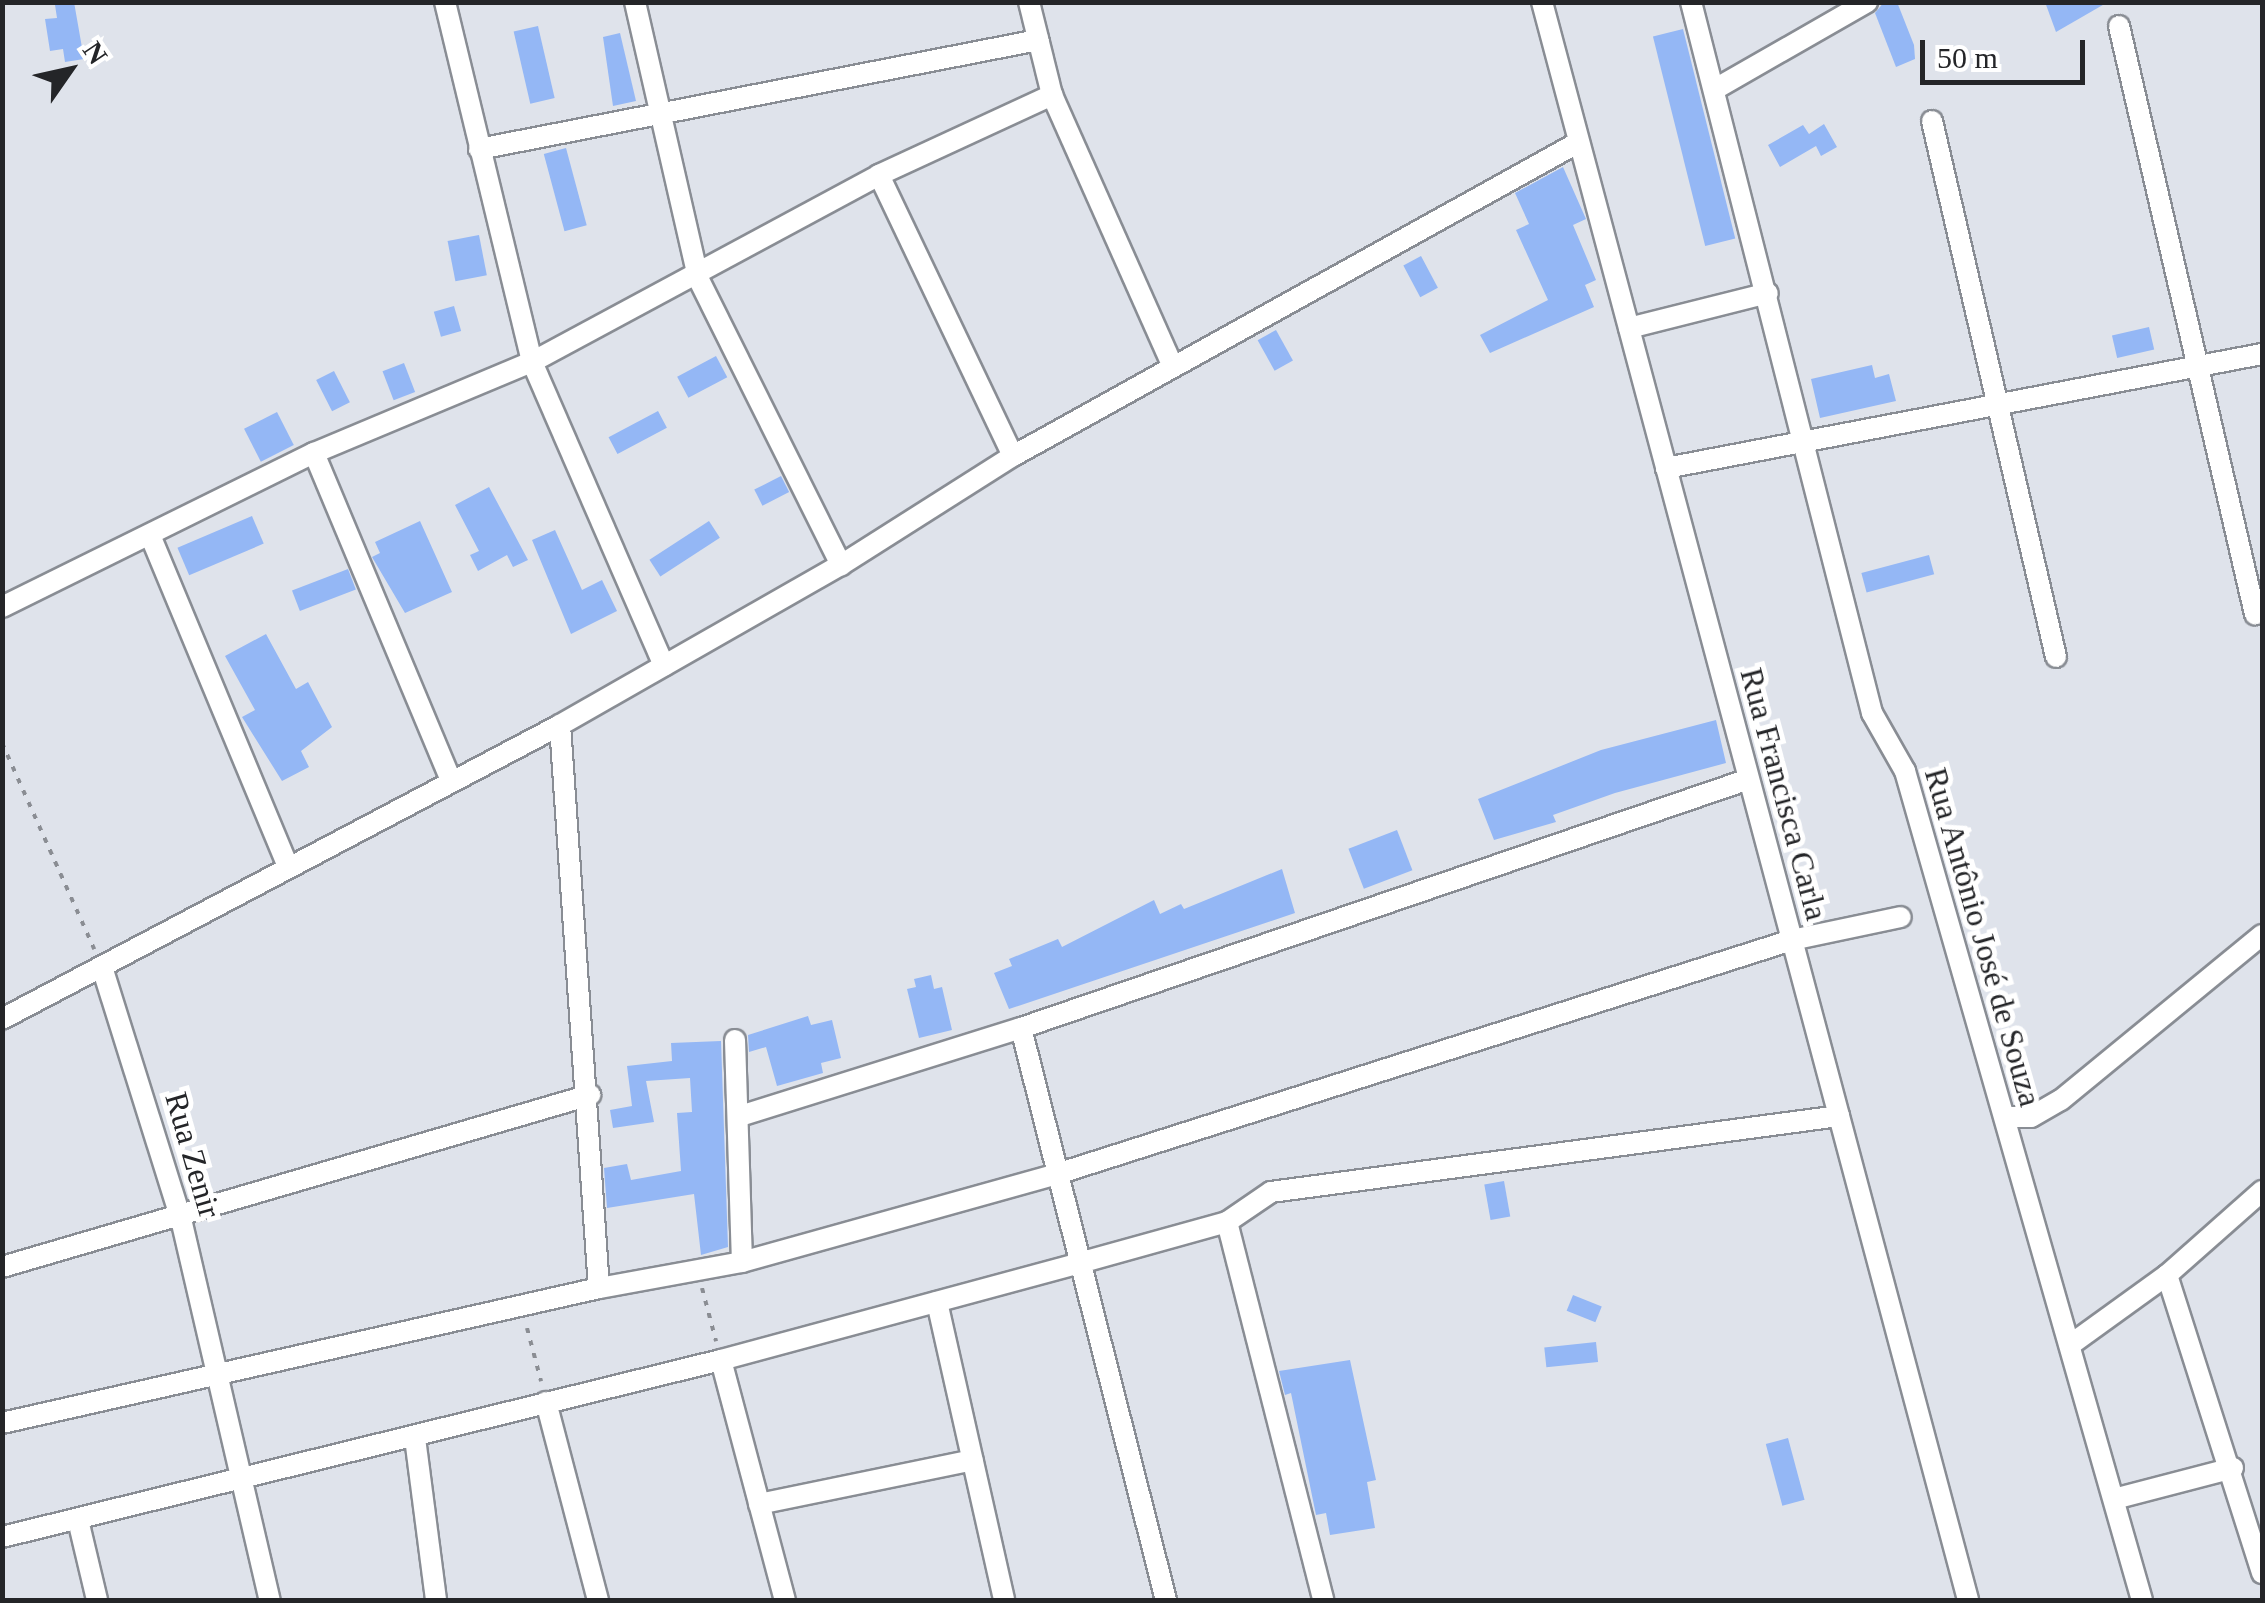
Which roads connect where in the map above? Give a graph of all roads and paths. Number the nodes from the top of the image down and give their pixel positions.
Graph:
1 (445, 2) edge
2 (635, 2) edge
3 (1029, 2) edge
4 (1542, 2) edge
5 (1691, 2) edge
6 (1867, 2) edge
7 (2118, 26) dead end
8 (1038, 40) junction
9 (1717, 88) junction
10 (1052, 95) junction
11 (660, 114) junction
12 (1932, 121) dead end
13 (1579, 142) junction
14 (479, 149) junction
15 (878, 176) junction
16 (698, 278) junction
17 (1768, 294) junction
18 (1629, 328) junction
19 (2262, 354) edge
20 (532, 362) junction
21 (1172, 365) junction
22 (2198, 367) junction
23 (1998, 405) junction
24 (1804, 442) junction
25 (314, 454) junction
26 (1013, 456) junction
27 (1666, 468) junction
28 (150, 535) junction
29 (840, 565) junction
30 (2, 607) edge
31 (2255, 614) dead end
32 (2056, 657) dead end
33 (664, 666) junction
34 (560, 724) junction
35 (2, 743) edge
36 (1750, 779) junction
37 (450, 781) junction
38 (288, 866) junction
39 (1900, 917) dead end
40 (2262, 935) edge
41 (1792, 940) junction
42 (102, 967) junction
43 (2, 1019) edge
44 (1021, 1028) junction
45 (735, 1040) dead end
46 (590, 1095) junction
47 (740, 1116) junction
48 (1840, 1116) junction
49 (2005, 1118) junction
50 (1060, 1173) junction
51 (2262, 1191) edge
52 (181, 1219) junction
53 (1226, 1222) junction
54 (742, 1262) junction
55 (1084, 1262) junction
56 (2, 1267) edge
57 (698, 1274) junction
58 (2167, 1275) junction
59 (599, 1288) junction
60 (937, 1302) junction
61 (522, 1308) junction
62 (2070, 1346) junction
63 (721, 1360) junction
64 (219, 1378) junction
65 (546, 1402) junction
66 (2, 1423) edge
67 (414, 1438) junction
68 (973, 1460) junction
69 (2233, 1468) junction
70 (238, 1478) junction
71 (2114, 1499) junction
72 (760, 1504) junction
73 (78, 1520) junction
74 (2, 1538) edge
75 (2262, 1572) edge
76 (97, 1600) edge
77 (270, 1600) edge
78 (436, 1600) edge
79 (598, 1600) edge
80 (785, 1600) edge
81 (1004, 1600) edge
82 (1166, 1600) edge
83 (1322, 1600) edge
84 (1968, 1600) edge
85 (2142, 1600) edge

1 - 14 street
2 - 11 street
3 - 8 street
4 - 13 street, Rua Francisca Carla
5 - 9 street, Rua Antônio José de Souza
6 - 9 street
7 - 22 street
8 - 10 street
8 - 11 street
9 - 17 street, Rua Antônio José de Souza
10 - 15 street
10 - 21 street
11 - 14 street
11 - 16 street
12 - 23 street
13 - 18 street, Rua Francisca Carla
13 - 21 street
14 - 20 street
15 - 16 street
15 - 26 street
16 - 20 street
16 - 29 street
17 - 18 street
17 - 24 street, Rua Antônio José de Souza
18 - 27 street, Rua Francisca Carla
19 - 22 street
20 - 25 street
20 - 33 street
21 - 26 street
22 - 23 street
22 - 31 street
23 - 24 street
23 - 32 street
24 - 27 street
24 - 49 street, Rua Antônio José de Souza
25 - 28 street
25 - 37 street
26 - 29 street
27 - 36 street, Rua Francisca Carla
28 - 30 street
28 - 38 street
29 - 33 street
33 - 34 street
34 - 37 street
34 - 46 street
35 - 42 path
36 - 41 street, Rua Francisca Carla
36 - 44 street
37 - 38 street
38 - 42 street
39 - 41 street
40 - 49 street
41 - 48 street, Rua Francisca Carla
41 - 50 street
42 - 43 street
42 - 52 street, Rua Zenir
44 - 47 street
44 - 50 street
45 - 47 street
46 - 52 street
46 - 59 street
47 - 54 street
48 - 53 street
48 - 84 street, Rua Francisca Carla
49 - 62 street, Rua Antônio José de Souza
50 - 54 street
50 - 55 street
51 - 58 street
52 - 56 street
52 - 64 street, Rua Zenir
53 - 55 street
53 - 83 street
54 - 57 street
55 - 60 street
55 - 82 street
57 - 59 street
57 - 63 path
58 - 62 street
58 - 69 street
59 - 61 street
60 - 63 street
60 - 68 street
61 - 64 street
61 - 65 path
62 - 71 street, Rua Antônio José de Souza
63 - 65 street
63 - 72 street
64 - 66 street
64 - 70 street, Rua Zenir
65 - 67 street
65 - 79 street
67 - 70 street
67 - 78 street
68 - 72 street
68 - 81 street
69 - 71 street
69 - 75 street
70 - 73 street
70 - 77 street, Rua Zenir
71 - 85 street, Rua Antônio José de Souza
72 - 80 street
73 - 74 street
73 - 76 street

